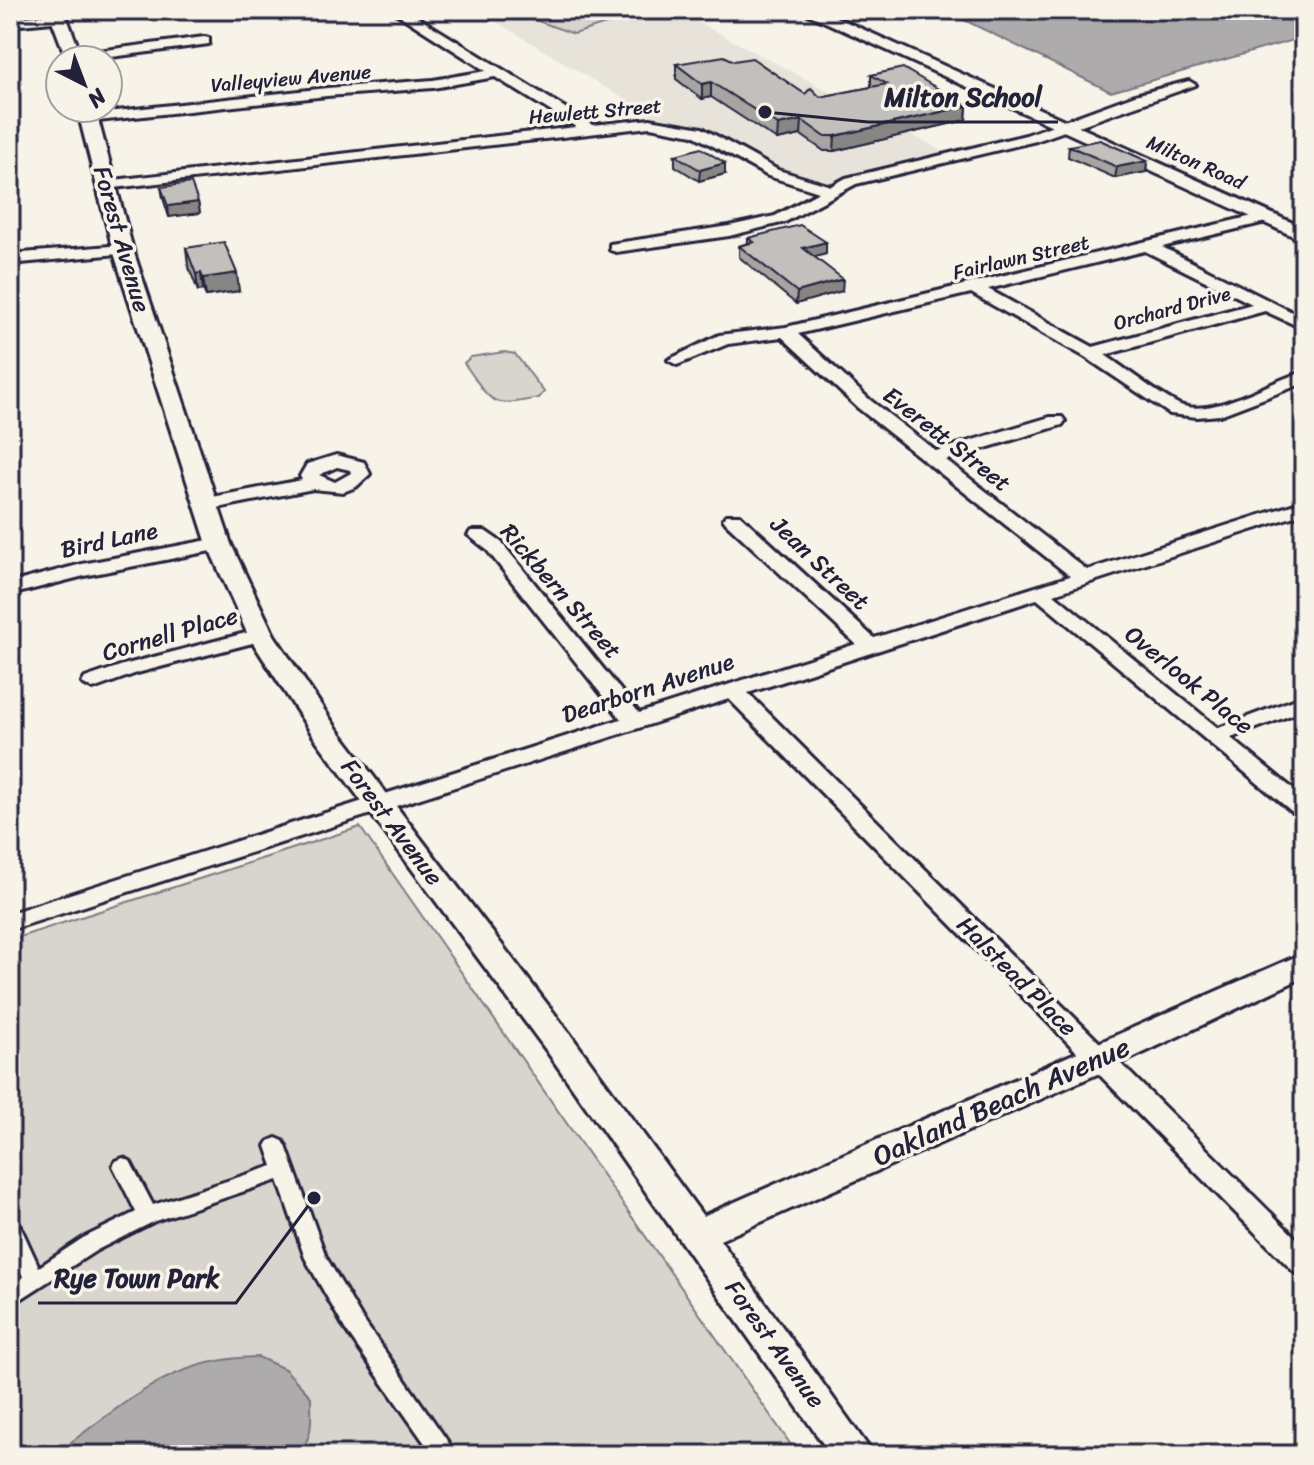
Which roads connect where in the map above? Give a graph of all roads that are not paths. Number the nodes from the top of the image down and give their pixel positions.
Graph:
1 (397, 10) edge
2 (807, 10) edge
3 (58, 14) edge
4 (10, 22) edge
5 (204, 41) dead end
6 (69, 44) edge
7 (124, 52) edge
8 (497, 72) junction
9 (1189, 85) dead end
10 (124, 110) edge
11 (91, 124) edge
12 (1067, 127) junction
13 (589, 129) junction
14 (105, 185) junction
15 (832, 191) junction
16 (1265, 218) junction
17 (1304, 235) edge
18 (616, 247) dead end
19 (1149, 247) junction
20 (123, 250) junction
21 (10, 259) edge
22 (976, 289) junction
23 (1265, 306) junction
24 (1304, 324) edge
25 (786, 332) junction
26 (1091, 353) junction
27 (677, 360) dead end
28 (1304, 377) edge
29 (1056, 421) dead end
30 (933, 458) junction
31 (315, 483) dead end
32 (207, 504) junction
33 (1304, 507) edge
34 (733, 519) dead end
35 (478, 535) dead end
36 (219, 544) junction
37 (1084, 577) junction
38 (10, 589) edge
39 (1040, 592) junction
40 (261, 635) junction
41 (870, 645) junction
42 (93, 683) dead end
43 (731, 688) junction
44 (1304, 702) edge
45 (633, 720) junction
46 (1217, 736) junction
47 (377, 803) junction
48 (1304, 810) edge
49 (10, 922) edge
50 (1304, 964) edge
51 (1099, 1059) junction
52 (276, 1146) dead end
53 (123, 1166) dead end
54 (285, 1170) junction
55 (148, 1215) junction
56 (10, 1225) edge
57 (696, 1235) junction
58 (1304, 1264) edge
59 (35, 1280) junction
60 (10, 1297) edge
61 (446, 1455) edge
62 (854, 1455) edge

1 - 8 street
2 - 12 street, Milton Road
3 - 4 street
3 - 6 street
5 - 7 street
8 - 10 street, Valleyview Avenue
8 - 13 street
9 - 12 street
11 - 14 street, Forest Avenue
12 - 15 street
12 - 16 street, Milton Road
13 - 14 street, Hewlett Street
13 - 15 street, Hewlett Street
14 - 20 street, Forest Avenue
15 - 18 street
16 - 17 street, Milton Road
16 - 19 street, Fairlawn Street
19 - 22 street, Fairlawn Street
19 - 23 street
20 - 21 street
20 - 32 street, Forest Avenue
22 - 25 street, Fairlawn Street
22 - 26 street, Orchard Drive
23 - 24 street
23 - 26 street, Orchard Drive
25 - 27 street, Fairlawn Street
25 - 30 street, Everett Street
26 - 28 street, Orchard Drive
29 - 30 street
30 - 37 street, Everett Street
31 - 32 street
32 - 36 street, Forest Avenue
33 - 37 street, Dearborn Avenue
34 - 41 street, Jean Street
35 - 45 street, Rickbern Street
36 - 38 street, Bird Lane
36 - 40 street, Forest Avenue
37 - 39 street, Dearborn Avenue
39 - 41 street, Dearborn Avenue
39 - 46 street, Overlook Place
40 - 42 street, Cornell Place
40 - 47 street, Forest Avenue
41 - 43 street, Dearborn Avenue
43 - 45 street, Dearborn Avenue
43 - 51 street, Halstead Place
44 - 46 street
45 - 47 street, Dearborn Avenue
46 - 48 street, Overlook Place
47 - 49 street, Dearborn Avenue
47 - 57 street, Forest Avenue
50 - 51 street, Oakland Beach Avenue
51 - 57 street, Oakland Beach Avenue
51 - 58 street, Halstead Place
52 - 54 street
53 - 55 street
54 - 55 street
54 - 61 street
55 - 59 street
56 - 59 street
57 - 62 street, Forest Avenue
59 - 60 street

